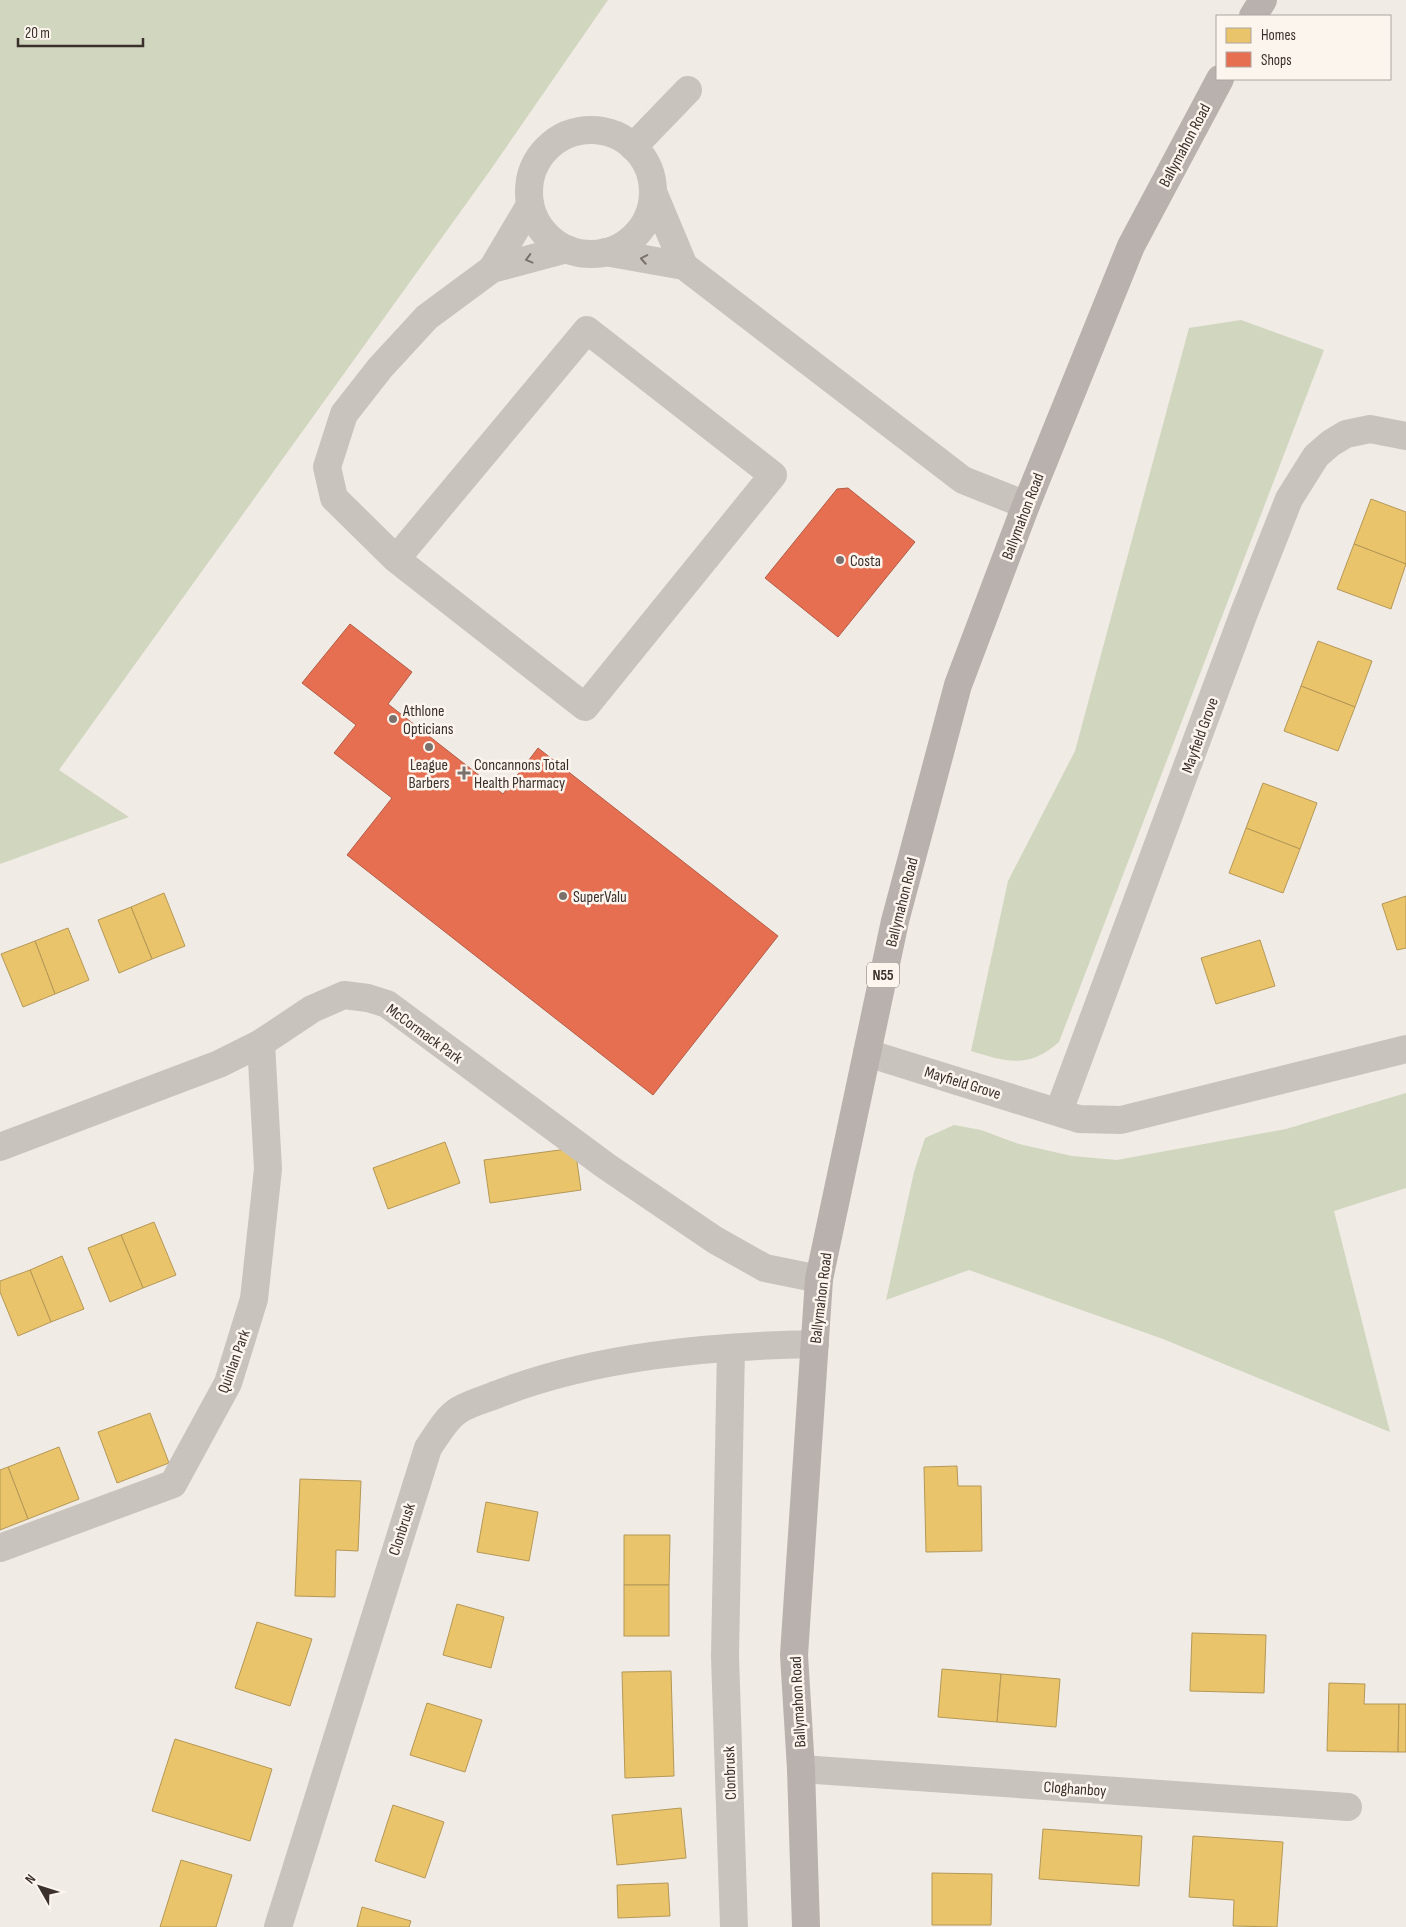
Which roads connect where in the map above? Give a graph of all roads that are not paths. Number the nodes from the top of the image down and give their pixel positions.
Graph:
1 (1263, 0) edge
2 (1254, 15) edge
3 (1219, 80) edge
4 (688, 90) dead end
5 (633, 147) junction
6 (653, 192) junction
7 (530, 205) junction
8 (566, 249) junction
9 (605, 252) junction
10 (684, 266) junction
11 (492, 269) junction
12 (1406, 436) edge
13 (1026, 505) junction
14 (396, 559) junction
15 (261, 1043) junction
16 (1406, 1049) edge
17 (867, 1053) junction
18 (1059, 1111) junction
19 (0, 1147) edge
20 (819, 1279) junction
21 (815, 1344) junction
22 (732, 1348) junction
23 (0, 1548) edge
24 (801, 1768) junction
25 (1348, 1807) dead end
26 (278, 1927) edge
27 (734, 1927) edge
28 (806, 1927) edge

1 - 2 main road
3 - 13 main road, Ballymahon Road / N55
4 - 5 street
5 - 6 street
5 - 7 street
6 - 9 street
6 - 10 street
7 - 8 street
7 - 11 street
8 - 9 street
8 -> 11 street
10 -> 9 street
10 - 13 street
11 - 14 street
12 - 18 street, Mayfield Grove
13 - 17 main road, Ballymahon Road / N55
14 - 14 street
15 - 19 street, McCormack Park
15 - 20 street, McCormack Park
15 - 23 street, Quinlan Park
16 - 18 street, Mayfield Grove
17 - 18 street, Mayfield Grove
17 - 20 main road, Ballymahon Road / N55
20 - 21 main road, Ballymahon Road / N55
21 - 22 street, Clonbrusk
21 - 24 main road, Ballymahon Road / N55
22 - 26 street, Clonbrusk
22 - 27 street, Clonbrusk
24 - 25 street, Cloghanboy
24 - 28 main road, Ballymahon Road / N55

